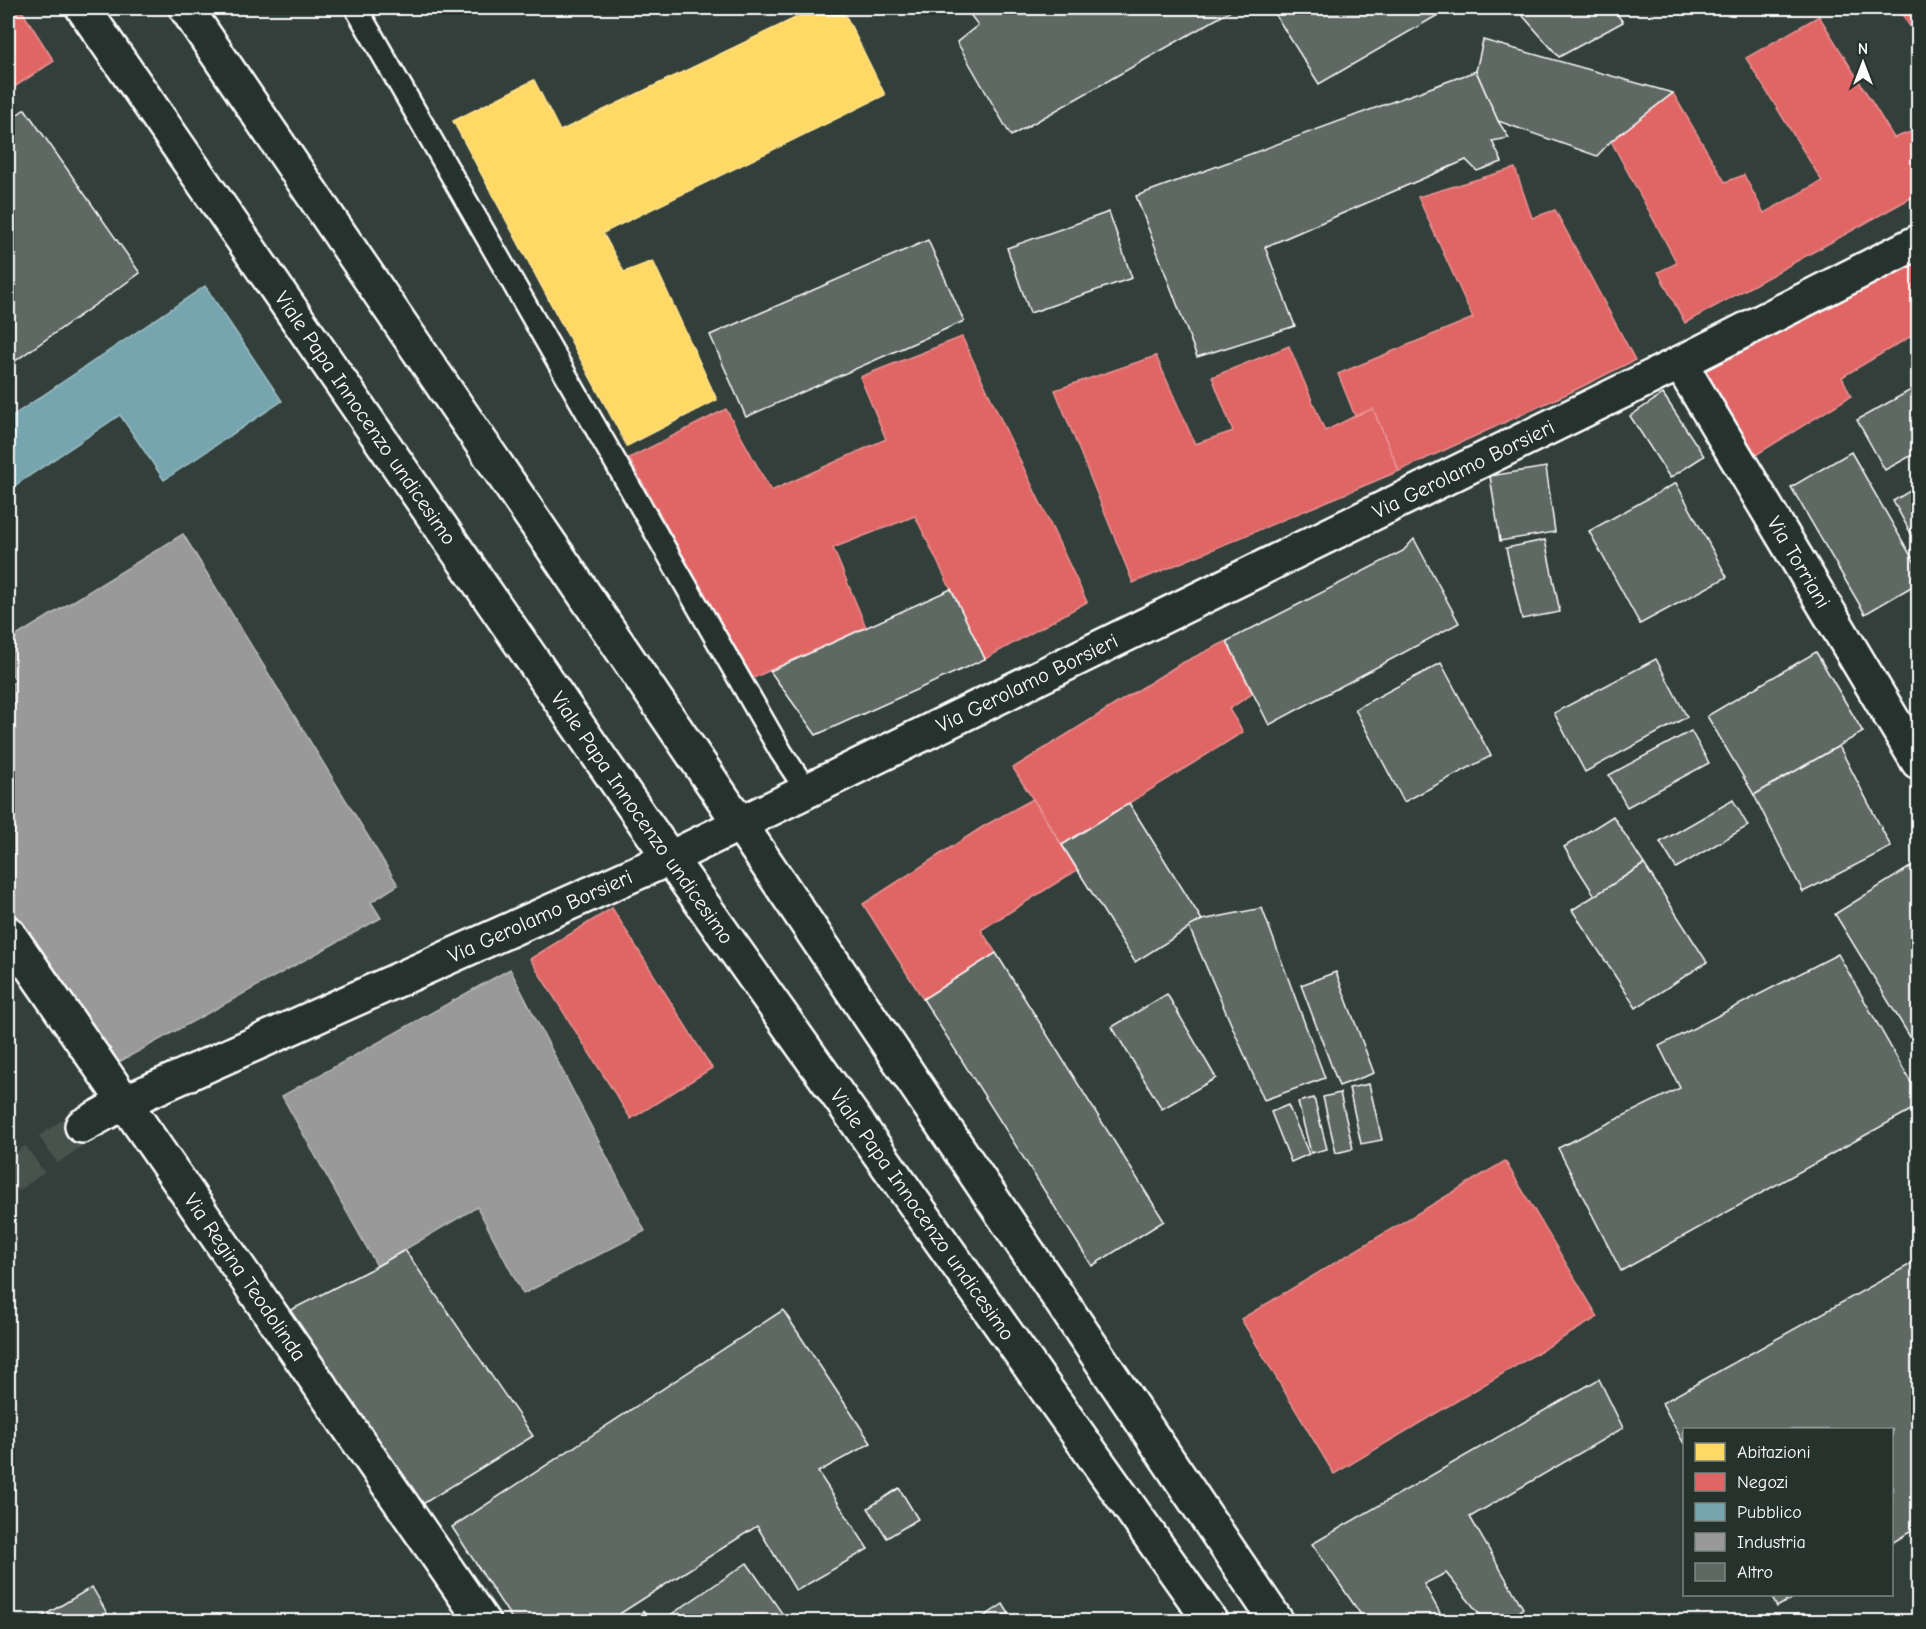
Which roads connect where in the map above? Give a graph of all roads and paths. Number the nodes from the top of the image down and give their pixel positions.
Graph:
1 (83, 8) edge
2 (186, 8) edge
3 (356, 8) edge
4 (1918, 242) edge
5 (1680, 363) junction
6 (1918, 762) edge
7 (807, 791) junction
8 (739, 823) junction
9 (670, 858) junction
10 (8, 933) edge
11 (125, 1102) junction
12 (82, 1126) tunnel mouth
13 (483, 1622) edge
14 (1211, 1622) edge
15 (1277, 1622) edge

1 - 9 main road, Viale Papa Innocenzo undicesimo
2 - 8 main road
3 - 7 lane
4 - 5 main road, Via Gerolamo Borsieri
5 - 6 main road, Via Torriani
5 - 7 main road, Via Gerolamo Borsieri
7 - 8 main road, Via Gerolamo Borsieri
8 - 9 main road, Via Gerolamo Borsieri
8 - 15 main road
9 - 11 main road, Via Gerolamo Borsieri
9 - 14 main road, Viale Papa Innocenzo undicesimo
10 - 11 main road, Via Regina Teodolinda
11 - 12 main road, Via Gerolamo Borsieri
11 - 13 main road, Via Regina Teodolinda

